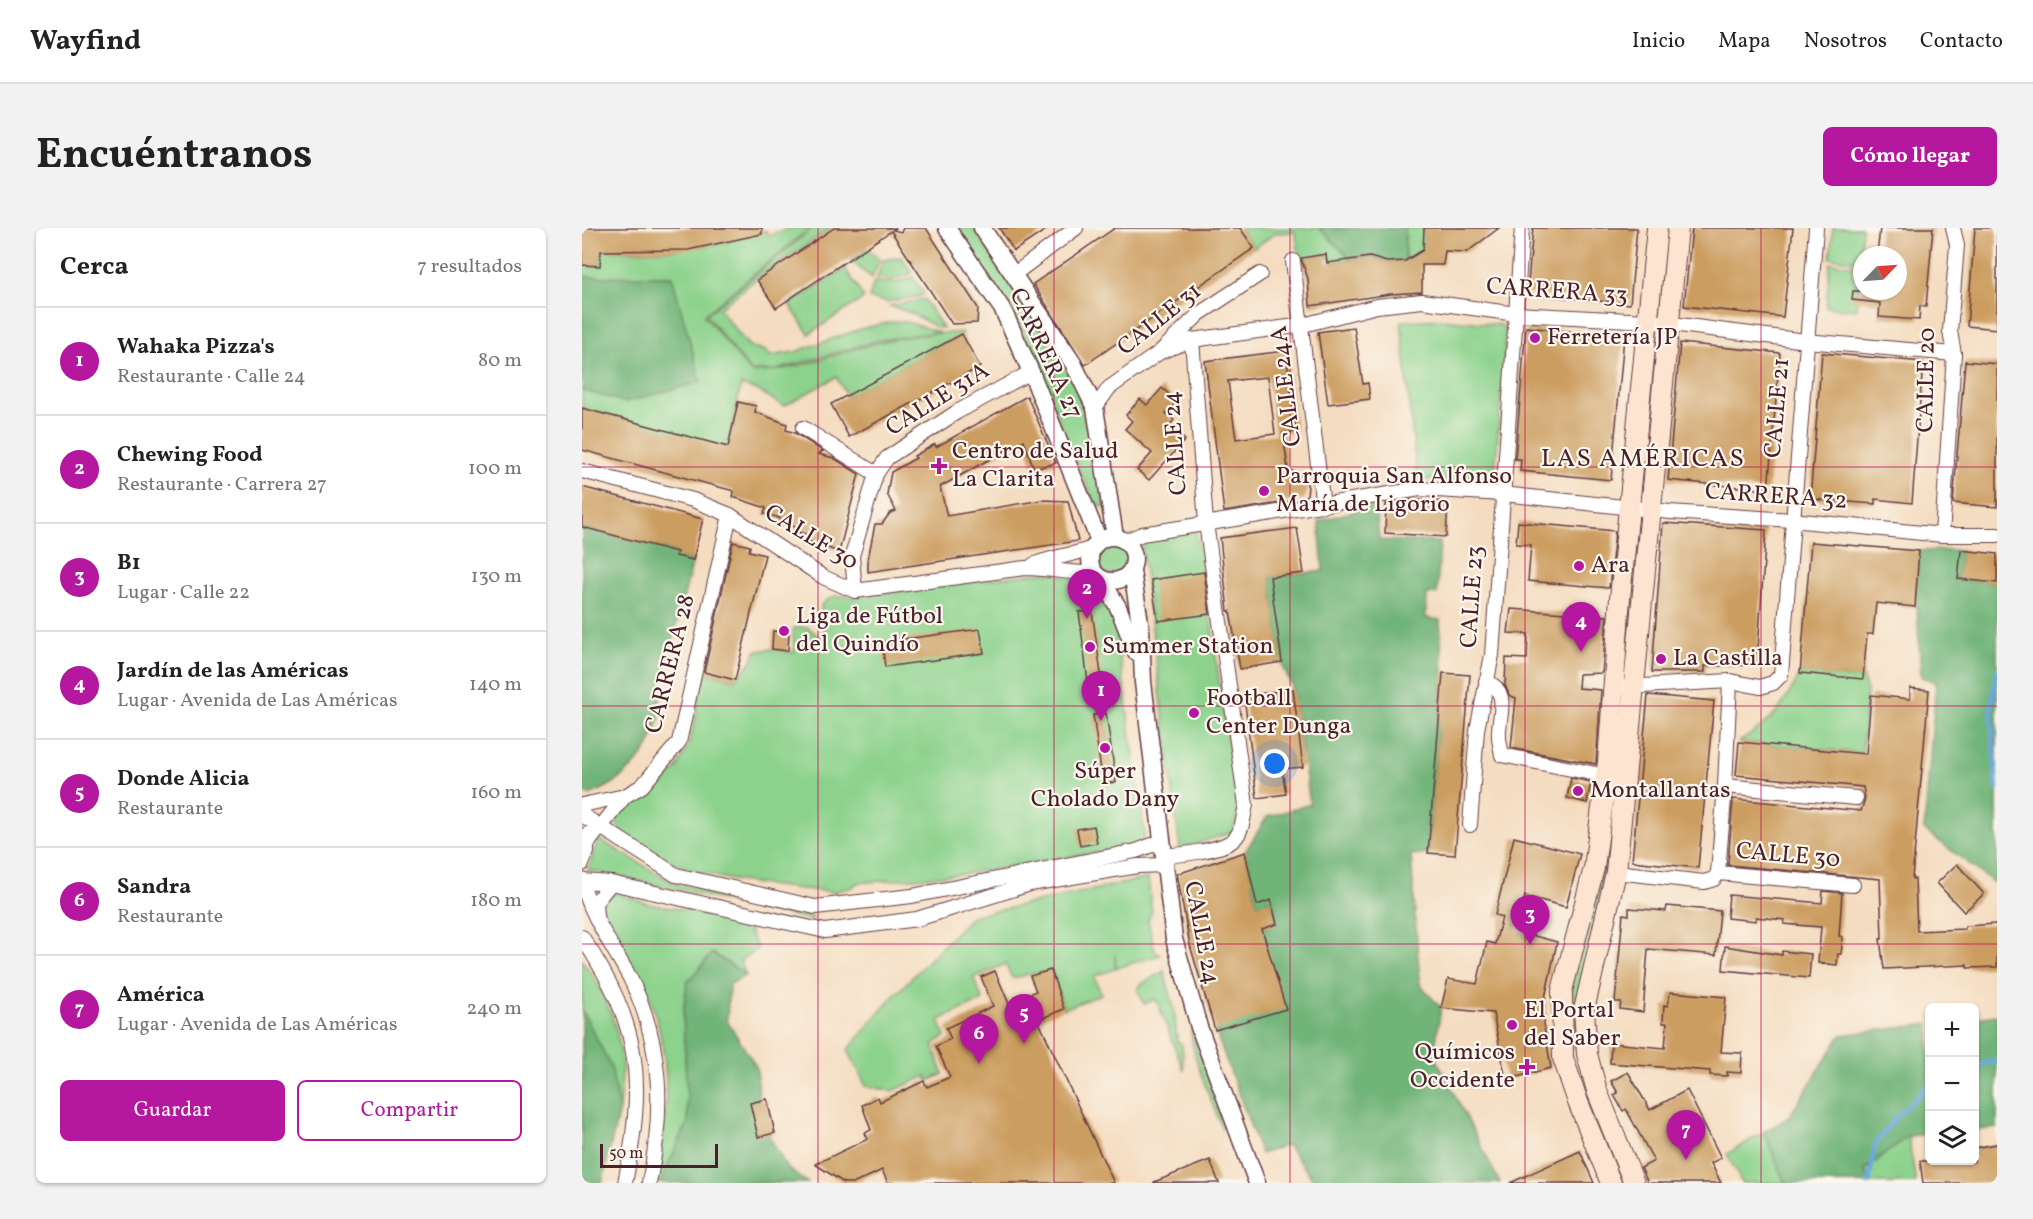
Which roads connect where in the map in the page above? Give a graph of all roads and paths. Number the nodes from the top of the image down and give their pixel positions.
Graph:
1 (947, 228) edge
2 (982, 228) edge
3 (1076, 228) edge
4 (1522, 228) edge
5 (1657, 228) edge
6 (1678, 228) edge
7 (1816, 228) edge
8 (1953, 228) edge
9 (1293, 261) dead end
10 (1013, 274) junction
11 (1260, 274) dead end
12 (1516, 314) junction
13 (1647, 321) junction
14 (1303, 325) junction
15 (1668, 325) junction
16 (1192, 340) junction
17 (1806, 341) junction
18 (1160, 352) junction
19 (1954, 354) junction
20 (1031, 372) junction
21 (1095, 408) junction
22 (803, 428) dead end
23 (582, 471) edge
24 (876, 474) junction
25 (1503, 494) junction
26 (1323, 506) junction
27 (1629, 506) junction
28 (1651, 510) junction
29 (730, 515) junction
30 (1791, 520) junction
31 (1206, 523) junction
32 (1942, 535) junction
33 (1997, 535) edge
34 (1121, 539) junction
35 (1096, 545) junction
36 (1025, 568) junction
37 (1132, 571) junction
38 (1098, 576) junction
39 (855, 591) junction
40 (1486, 681) junction
41 (1730, 681) junction
42 (1143, 682) junction
43 (1613, 686) junction
44 (1635, 688) junction
45 (1628, 765) junction
46 (1607, 769) junction
47 (1725, 786) junction
48 (625, 796) junction
49 (1856, 798) dead end
50 (582, 805) edge
51 (582, 815) edge
52 (582, 820) edge
53 (1470, 825) dead end
54 (605, 826) junction
55 (588, 843) junction
56 (1162, 854) junction
57 (582, 864) edge
58 (1616, 872) junction
59 (1716, 876) junction
60 (582, 881) edge
61 (610, 883) junction
62 (1853, 885) dead end
63 (596, 919) junction
64 (582, 937) edge
65 (1587, 1054) junction
66 (1563, 1058) junction
67 (625, 1183) edge
68 (649, 1183) edge
69 (1257, 1183) edge
70 (1611, 1183) edge
71 (1634, 1183) edge

1 - 20 street, CARRERA 27
2 - 10 street, CARRERA 27
3 - 10 street
4 - 12 street, CALLE 23
5 - 13 main road
6 - 15 main road
7 - 17 street, CALLE 21
8 - 19 street, CALLE 20
9 - 14 street, CALLE 24A
10 - 21 street, CARRERA 27
11 - 18 street, CALLE 31
12 - 13 street, CARRERA 33
12 - 14 street, CARRERA 33
12 - 25 street, CALLE 23
13 - 15 street, CARRERA 33
13 - 27 main road
14 - 16 street, CARRERA 33
14 - 26 street, CALLE 24A
15 - 17 street, CARRERA 33
15 - 28 main road
16 - 18 street, CARRERA 33
16 - 31 street, CALLE 24
17 - 19 street, CARRERA 33
17 - 30 street, CALLE 21
18 - 21 street, CALLE 31
19 - 32 street, CALLE 20
20 - 24 street, CALLE 31A
20 - 35 street, CARRERA 27
21 - 34 street, CARRERA 27
22 - 24 street
23 - 29 street, CALLE 30
24 - 39 street
25 - 26 street, CARRERA 32
25 - 27 street, CARRERA 32
25 - 40 street, CALLE 23
26 - 31 street, CARRERA 32
27 - 28 street, CARRERA 32
27 - 43 main road
28 - 30 street, CARRERA 32
28 - 44 main road
29 - 39 street, CALLE 30
29 - 48 street, CARRERA 28
30 - 32 street, CARRERA 32
30 - 41 street, CALLE 21
31 - 34 street, CARRERA 32
31 - 56 street, CALLE 24
32 - 33 street, CARRERA 32
34 - 35 street
34 - 37 street
35 - 36 street, CALLE 30
35 - 38 street
36 - 38 street, CALLE 30
36 - 39 street, CALLE 30
37 - 38 street
37 - 42 street
38 - 42 street
40 - 46 street
40 - 53 street, CALLE 23
41 - 44 street
41 - 47 street
42 - 56 street, CALLE 24
43 - 44 street
43 - 46 main road
44 - 45 main road
45 - 46 street
45 - 58 main road
46 - 66 main road
47 - 49 street
47 - 59 street
48 - 50 street, CARRERA 28
48 - 54 street
51 - 54 street
52 - 55 street
54 - 55 street
54 - 56 street
55 - 57 street
56 - 61 street
56 - 69 street, CALLE 24
58 - 59 street, CALLE 30
58 - 65 main road
59 - 62 street, CALLE 30
60 - 61 street
60 - 63 street
61 - 63 street
63 - 68 street
64 - 67 street
65 - 66 main road
65 - 71 main road
66 - 70 main road

